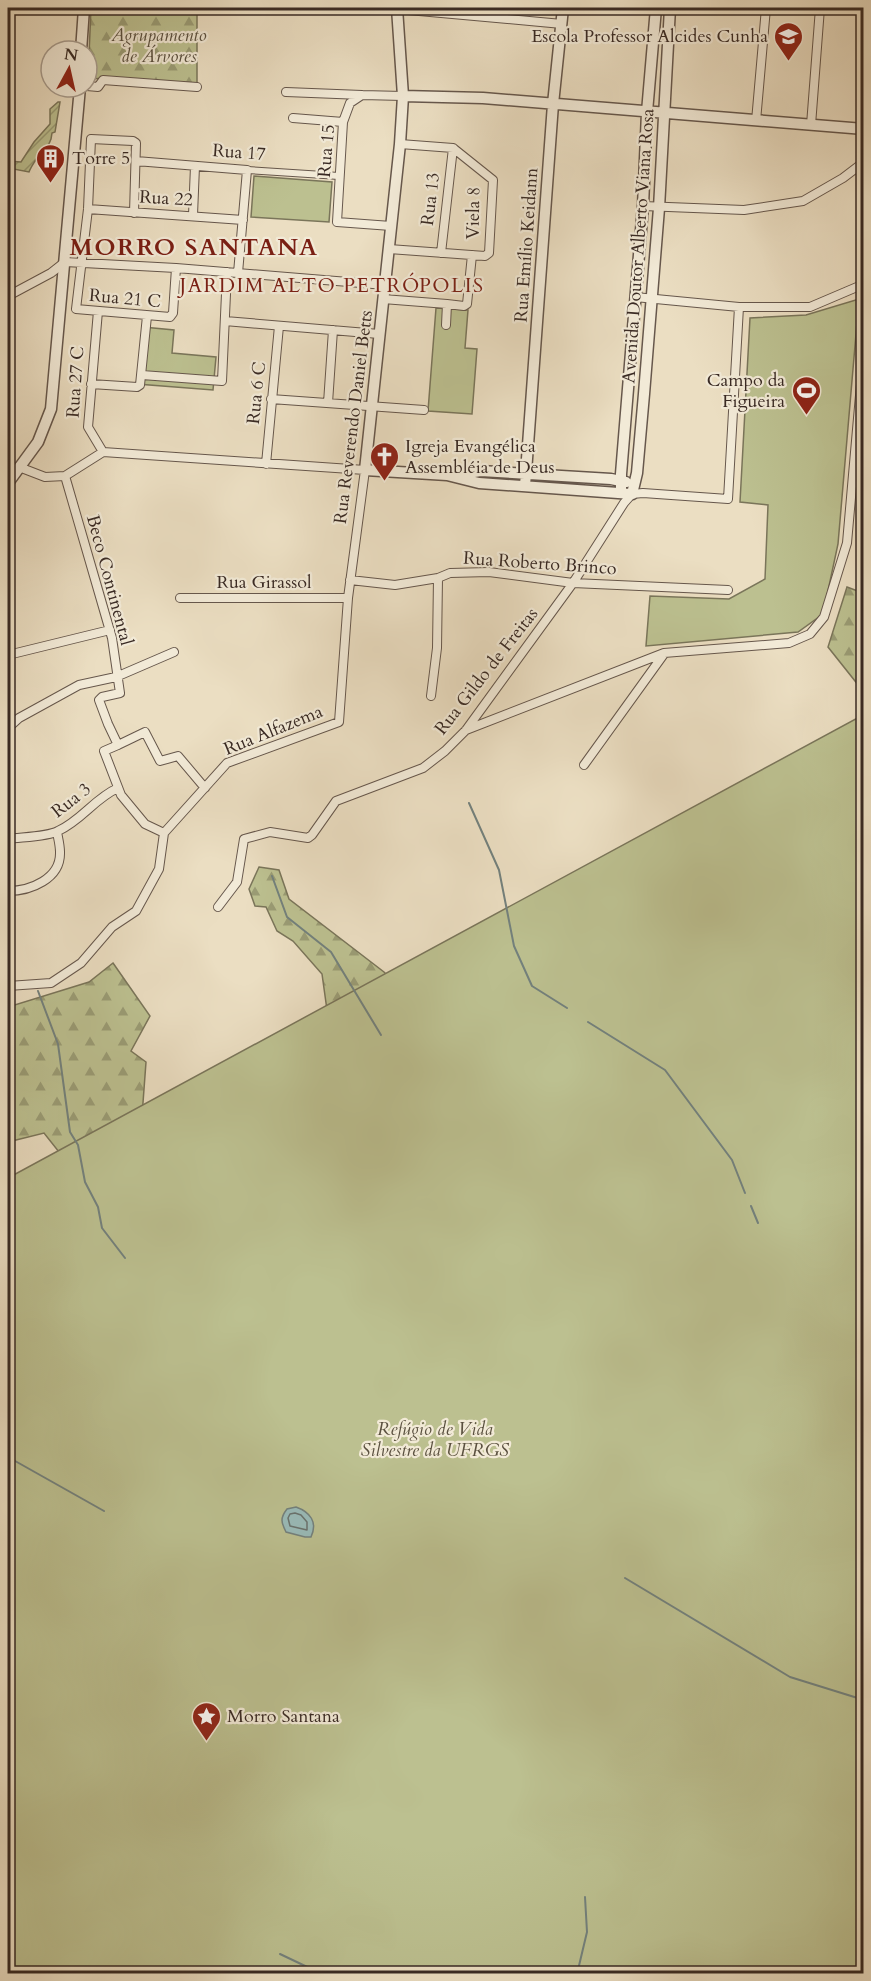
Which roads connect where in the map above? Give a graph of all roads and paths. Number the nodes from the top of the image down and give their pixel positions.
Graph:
1 (84, 8) edge
2 (397, 8) edge
3 (563, 8) edge
4 (656, 8) edge
5 (670, 8) edge
6 (766, 8) edge
7 (820, 8) edge
8 (562, 24) junction
9 (82, 39) edge
10 (99, 86) edge
11 (197, 87) dead end
12 (286, 92) dead end
13 (362, 95) junction
14 (403, 96) junction
15 (79, 99) edge
16 (553, 104) junction
17 (647, 112) junction
18 (664, 113) junction
19 (293, 118) dead end
20 (756, 121) junction
21 (343, 122) junction
22 (811, 125) junction
23 (864, 129) edge
24 (400, 144) junction
25 (453, 148) junction
26 (136, 161) junction
27 (864, 162) edge
28 (195, 166) junction
29 (247, 170) junction
30 (339, 176) junction
31 (643, 206) junction
32 (659, 208) junction
33 (88, 209) junction
34 (134, 213) junction
35 (193, 215) junction
36 (243, 220) junction
37 (391, 226) junction
38 (389, 249) junction
39 (441, 253) junction
40 (472, 255) junction
41 (64, 262) junction
42 (81, 262) junction
43 (176, 268) junction
44 (227, 272) junction
45 (238, 273) junction
46 (864, 284) edge
47 (385, 285) junction
48 (8, 296) edge
49 (635, 297) junction
50 (650, 298) junction
51 (383, 299) junction
52 (447, 304) junction
53 (739, 307) junction
54 (98, 311) junction
55 (147, 316) junction
56 (225, 321) junction
57 (446, 325) dead end
58 (279, 326) junction
59 (333, 330) junction
60 (380, 334) junction
61 (864, 350) edge
62 (142, 375) junction
63 (91, 384) junction
64 (862, 392) edge
65 (627, 393) junction
66 (644, 393) junction
67 (271, 399) junction
68 (328, 403) junction
69 (372, 407) junction
70 (424, 410) dead end
71 (103, 452) junction
72 (266, 464) junction
73 (19, 467) junction
74 (365, 470) junction
75 (526, 474) junction
76 (65, 476) junction
77 (447, 476) junction
78 (621, 481) junction
79 (8, 483) edge
80 (525, 486) junction
81 (631, 494) junction
82 (438, 578) junction
83 (350, 580) junction
84 (573, 583) junction
85 (729, 590) dead end
86 (180, 598) dead end
87 (348, 598) junction
88 (110, 630) junction
89 (174, 652) dead end
90 (664, 653) junction
91 (8, 655) edge
92 (116, 676) junction
93 (431, 696) dead end
94 (339, 722) joint
95 (8, 728) edge
96 (466, 730) junction
97 (118, 745) junction
98 (584, 765) dead end
99 (118, 788) junction
100 (205, 788) junction
101 (57, 832) junction
102 (164, 833) junction
103 (8, 839) edge
104 (8, 891) edge
105 (218, 907) dead end
106 (8, 986) edge

1 - 9 street
2 - 8 street
2 - 14 street, Rua Reverendo Daniel Betts
3 - 8 street, Rua Emílio Keidann
4 - 17 street, Avenida Doutor Alberto Viana Rosa
5 - 18 street, Avenida Doutor Alberto Viana Rosa
6 - 20 street
7 - 22 street
8 - 16 street, Rua Emílio Keidann
10 - 11 street
12 - 13 street
13 - 14 street
13 - 21 street, Rua 15
14 - 16 street
14 - 24 street, Rua Reverendo Daniel Betts
15 - 41 street
16 - 17 street
16 - 75 street, Rua Emílio Keidann
17 - 18 street
17 - 31 street, Avenida Doutor Alberto Viana Rosa
18 - 20 street
18 - 32 street, Avenida Doutor Alberto Viana Rosa
19 - 21 street
20 - 22 street
21 - 30 street, Rua 15
22 - 23 street
24 - 25 street
24 - 37 street, Rua Reverendo Daniel Betts
25 - 39 street, Rua 13
25 - 40 street, Viela 8
26 - 28 street, Rua 17
26 - 33 street
26 - 34 street
27 - 32 street
28 - 29 street, Rua 17
28 - 35 street
29 - 30 street, Rua 17
29 - 36 street
30 - 37 street, Rua 15
31 - 32 street
31 - 49 street, Avenida Doutor Alberto Viana Rosa
32 - 50 street, Avenida Doutor Alberto Viana Rosa
33 - 34 street, Rua 22
33 - 42 street
34 - 35 street, Rua 22
35 - 36 street, Rua 22
36 - 45 street
37 - 38 street, Rua Reverendo Daniel Betts
38 - 39 street, Viela 8
38 - 47 street, Rua Reverendo Daniel Betts
39 - 40 street, Viela 8
40 - 52 street
41 - 42 street
41 - 48 street
41 - 73 street
42 - 43 street
42 - 54 street, Rua 21 C
43 - 44 street
43 - 55 street, Rua 21 C
44 - 45 street
44 - 56 street
45 - 47 street
46 - 53 street
47 - 51 street, Rua Reverendo Daniel Betts
49 - 50 street
49 - 65 street, Avenida Doutor Alberto Viana Rosa
50 - 53 street
50 - 66 street, Avenida Doutor Alberto Viana Rosa
51 - 52 street
51 - 60 street, Rua Reverendo Daniel Betts
52 - 57 street
53 - 81 street
54 - 55 street, Rua 21 C
54 - 63 street, Rua 27 C
55 - 62 street
56 - 58 street
56 - 62 street
58 - 59 street
58 - 67 street, Rua 6 C
59 - 60 street
59 - 68 street
60 - 69 street, Rua Reverendo Daniel Betts
61 - 64 street
62 - 63 street
63 - 71 street, Rua 27 C
64 - 90 street
65 - 66 street
65 - 78 street, Avenida Doutor Alberto Viana Rosa
66 - 81 street, Avenida Doutor Alberto Viana Rosa
67 - 68 street
67 - 72 street, Rua 6 C
68 - 69 street
69 - 70 street
69 - 74 street, Rua Reverendo Daniel Betts
71 - 72 street
71 - 76 street
72 - 74 street
73 - 76 street
73 - 79 street
74 - 77 street
74 - 83 street, Rua Reverendo Daniel Betts
75 - 77 street
75 - 78 street
75 - 80 street, Rua Emílio Keidann
76 - 88 street, Beco Continental
77 - 80 street
78 - 81 street, Avenida Doutor Alberto Viana Rosa
80 - 81 street
81 - 84 street, Rua Gildo de Freitas
82 - 83 street, Rua Roberto Brinco
82 - 84 street, Rua Roberto Brinco
82 - 93 street
83 - 87 street, Rua Reverendo Daniel Betts
84 - 85 street, Rua Roberto Brinco
84 - 96 street, Rua Gildo de Freitas
86 - 87 street, Rua Girassol
87 - 94 street, Rua Reverendo Daniel Betts
88 - 91 street
88 - 92 street, Beco Continental
89 - 92 street
90 - 96 street
90 - 98 street
92 - 95 street
92 - 97 street, Beco Continental
94 - 100 street, Rua Alfazema
96 - 105 street, Rua Gildo de Freitas
97 - 99 street
97 - 100 street
99 - 101 street, Rua 3
99 - 102 street
100 - 102 street, Rua Alfazema
101 - 103 street, Rua 3
101 - 104 street
102 - 106 street

